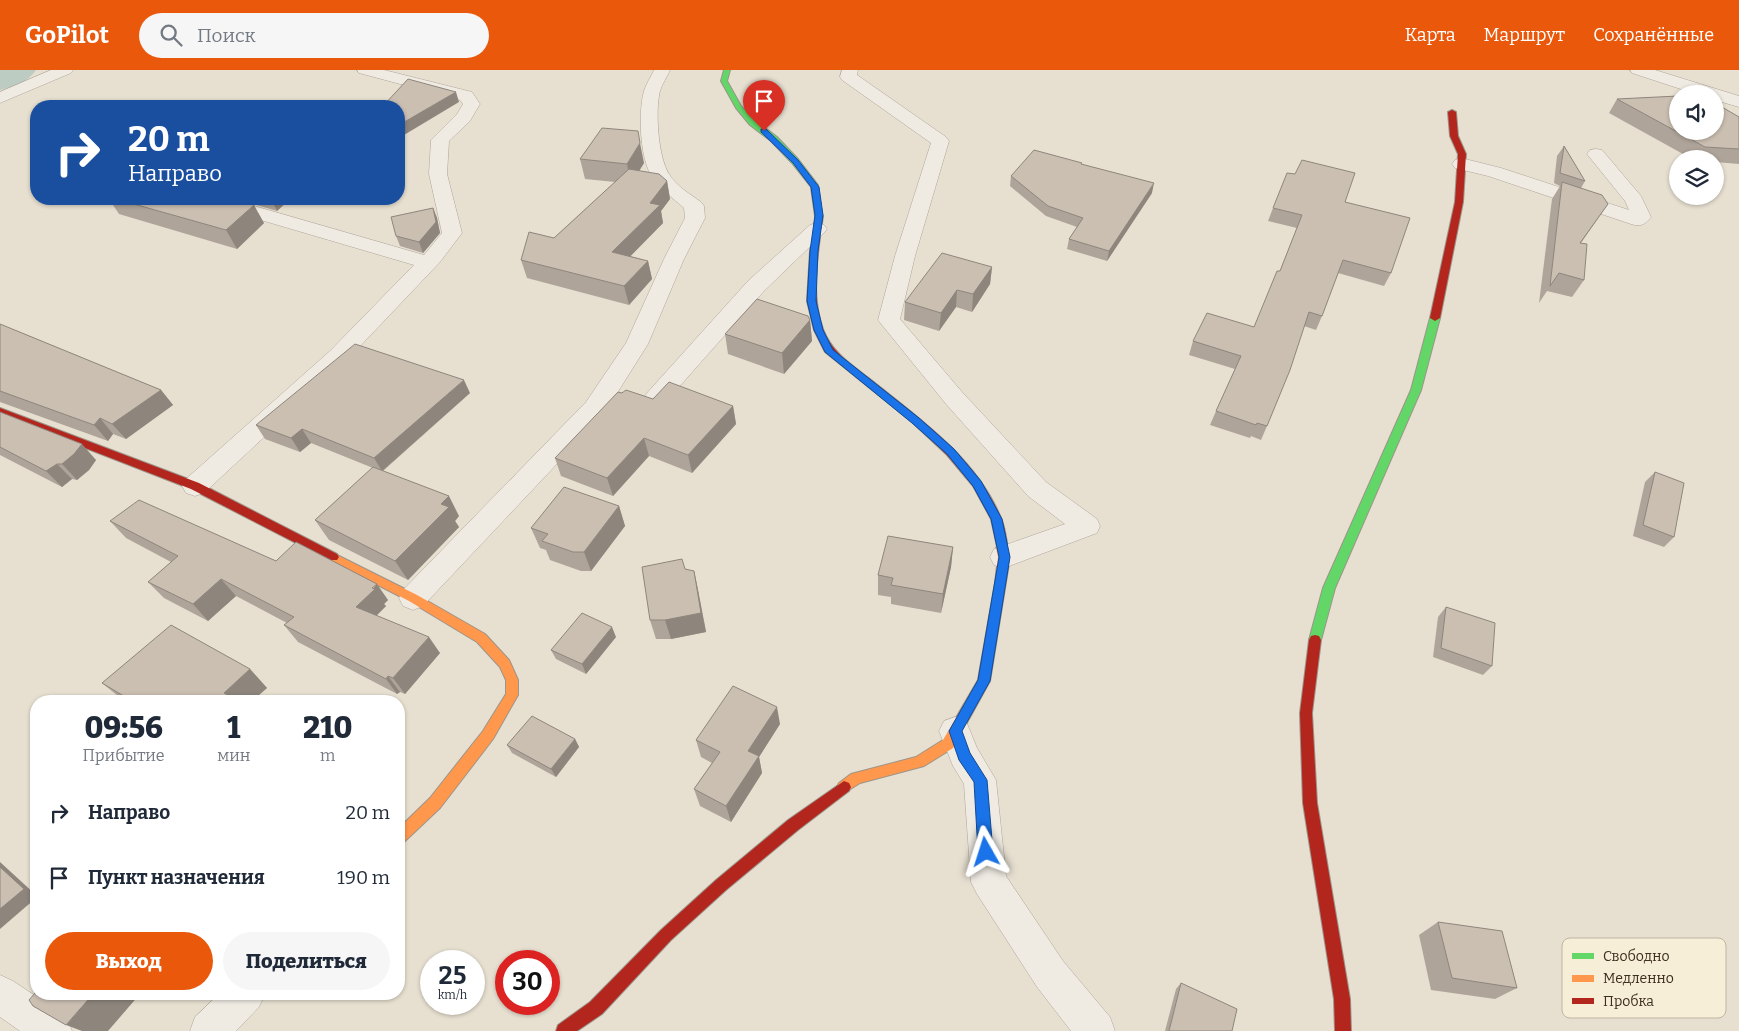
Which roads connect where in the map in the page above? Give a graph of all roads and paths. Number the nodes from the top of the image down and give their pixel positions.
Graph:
1 (65, 70) edge
2 (365, 70) edge
3 (662, 70) edge
4 (727, 70) edge
5 (850, 70) edge
6 (1638, 70) edge
7 (1686, 85) edge
8 (1, 97) edge
9 (1724, 97) edge
10 (1739, 102) edge
11 (1452, 112) dead end
12 (1596, 154) dead end
13 (1462, 164) junction
14 (230, 205) edge
15 (817, 228) junction
16 (428, 263) junction
17 (655, 399) edge
18 (0, 410) edge
19 (195, 486) junction
20 (1004, 557) junction
21 (413, 598) junction
22 (955, 731) junction
23 (405, 831) edge
24 (0, 994) edge
25 (240, 1000) edge
26 (53, 1031) edge
27 (209, 1031) edge
28 (564, 1031) edge
29 (1096, 1031) edge
30 (1343, 1031) edge

1 - 8 street
2 - 16 street
3 - 21 street
4 - 15 street
5 - 20 street
6 - 7 street
9 - 10 street
11 - 13 street
12 - 13 street
13 - 30 street
14 - 16 street
15 - 17 street
15 - 20 street
16 - 19 street
18 - 19 street
19 - 21 street
20 - 22 street
21 - 23 street
22 - 28 street
22 - 29 street
24 - 26 street
25 - 27 street

